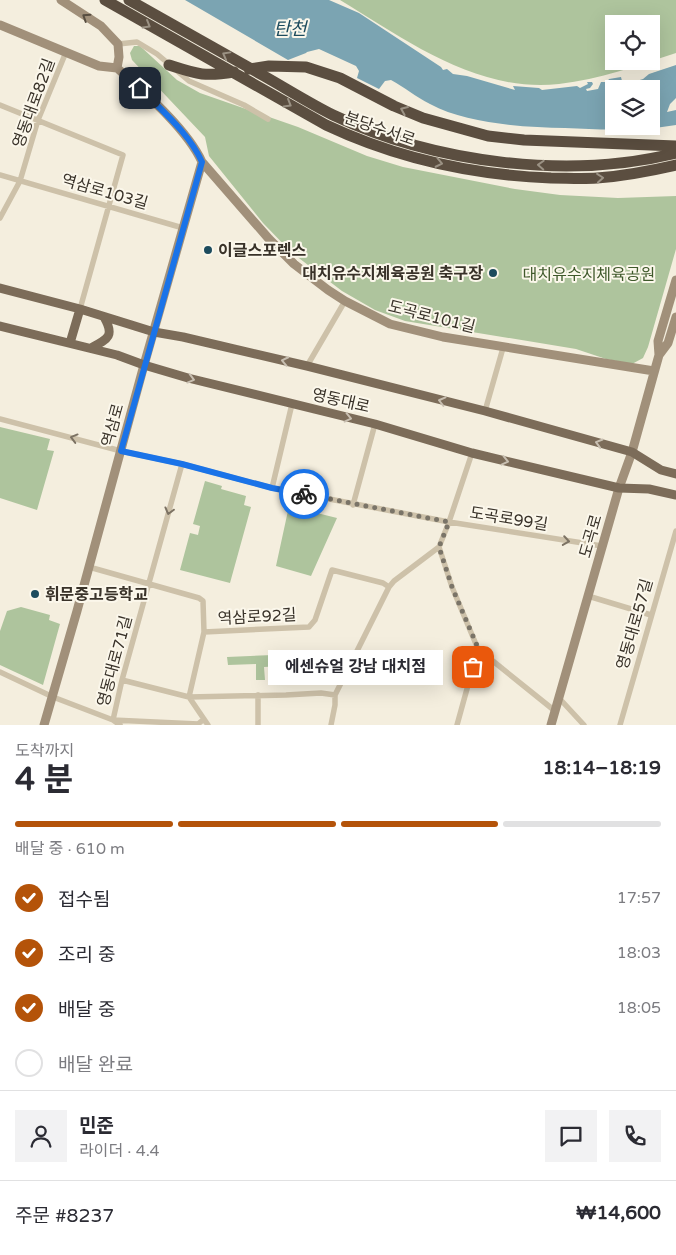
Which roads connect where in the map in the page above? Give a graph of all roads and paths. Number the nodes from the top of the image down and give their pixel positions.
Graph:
1 (61, 0) edge
2 (105, 0) edge
3 (129, 0) edge
4 (0, 25) edge
5 (118, 44) junction
6 (66, 52) junction
7 (169, 65) junction
8 (117, 68) junction
9 (0, 104) edge
10 (268, 119) dead end
11 (38, 120) junction
12 (676, 146) edge
13 (676, 153) edge
14 (202, 162) junction
15 (676, 165) edge
16 (0, 175) edge
17 (20, 181) junction
18 (219, 181) junction
19 (196, 182) junction
20 (108, 207) junction
21 (0, 218) edge
22 (183, 228) junction
23 (676, 280) edge
24 (0, 288) edge
25 (345, 301) junction
26 (80, 309) junction
27 (104, 317) junction
28 (676, 317) edge
29 (0, 326) edge
30 (154, 332) junction
31 (70, 343) junction
32 (91, 348) junction
33 (503, 348) junction
34 (659, 356) junction
35 (144, 365) junction
36 (306, 366) junction
37 (654, 371) junction
38 (292, 404) junction
39 (485, 411) junction
40 (0, 419) edge
41 (375, 424) junction
42 (121, 451) junction
43 (632, 452) junction
44 (472, 453) junction
45 (182, 464) junction
46 (676, 474) edge
47 (272, 488) junction
48 (619, 488) junction
49 (676, 495) edge
50 (353, 505) junction
51 (449, 522) junction
52 (676, 531) edge
53 (602, 546) junction
54 (439, 547) junction
55 (89, 567) junction
56 (149, 584) junction
57 (389, 587) junction
58 (588, 596) junction
59 (651, 615) junction
60 (204, 632) junction
61 (478, 648) junction
62 (0, 672) edge
63 (122, 680) junction
64 (258, 695) junction
65 (335, 695) junction
66 (53, 696) junction
67 (188, 697) junction
68 (559, 698) junction
69 (555, 710) junction
70 (113, 720) junction
71 (202, 722) edge
72 (44, 725) edge
73 (120, 725) edge
74 (208, 725) edge
75 (258, 725) edge
76 (331, 725) edge
77 (457, 725) edge
78 (551, 725) edge
79 (584, 725) edge
80 (620, 725) edge

5 -> 1 street
2 -> 15 highway, 분당수서로
13 -> 3 highway, 분당수서로
4 - 6 street
5 - 7 street
5 - 8 street
6 - 8 street
6 - 11 street, 영동대로82길
7 - 10 street
12 -> 7 highway
8 - 14 street, 도곡로101길
9 - 11 street
11 - 17 street, 영동대로82길
11 - 20 street
14 - 18 street, 도곡로101길
14 - 19 street, 역삼로
16 - 17 street, 역삼로103길
17 - 20 street, 역삼로103길
17 - 21 street, 영동대로82길
18 - 19 street
18 - 25 street, 도곡로101길
19 - 22 street, 역삼로
20 - 22 street, 역삼로103길
20 - 26 street
22 - 30 street, 역삼로
23 - 34 street, 도곡로
24 - 26 main road, 영동대로
25 - 33 street, 도곡로101길
25 - 36 street, 영동대로
26 - 27 main road, 영동대로
26 - 31 main road
27 - 30 main road, 영동대로
27 - 32 main road
28 - 34 street, 도곡로
29 - 31 main road, 영동대로
30 - 35 street, 역삼로
36 -> 30 main road, 영동대로
31 - 32 main road, 영동대로
32 - 35 main road, 영동대로
33 - 37 street, 도곡로101길
33 - 39 street
34 - 37 street, 도곡로
35 -> 38 main road, 영동대로
35 - 42 street, 역삼로
39 -> 36 main road, 영동대로
37 - 43 street, 도곡로
38 -> 41 main road, 영동대로
38 - 47 street
43 -> 39 main road, 영동대로
42 -> 40 street, 도곡로99길
41 - 44 main road, 영동대로
41 - 50 street
42 - 45 street, 도곡로99길
42 - 55 street, 역삼로
43 - 46 main road, 영동대로
43 - 48 street, 도곡로
44 -> 48 main road, 영동대로
44 - 51 street
45 - 47 street, 도곡로99길
45 -> 56 street, 영동대로71길
47 - 50 street, 도곡로99길
48 - 49 main road, 영동대로
48 - 53 street, 도곡로
50 - 51 street, 도곡로99길
51 -> 53 street, 도곡로99길
51 - 54 street
52 - 59 street, 영동대로57길
53 - 58 street, 도곡로
54 - 57 street
54 - 61 street
55 - 56 street, 역삼로92길
55 - 66 street, 역삼로
56 - 60 street, 역삼로92길
56 - 63 street, 영동대로71길
57 - 60 street, 역삼로92길
57 - 65 street
58 - 59 street
58 - 68 street, 도곡로
59 - 80 street, 영동대로57길
60 - 67 street, 역삼로92길
61 - 69 street
61 - 77 street
62 - 66 street
63 - 67 street
63 - 70 street, 영동대로71길
64 - 65 street
64 - 67 street
64 - 75 street
65 - 76 street
66 - 70 street
66 - 72 street, 역삼로
67 - 71 street
68 - 69 street, 도곡로
68 - 79 street
69 - 78 street, 도곡로
70 - 71 street
70 - 73 street
71 - 74 street

